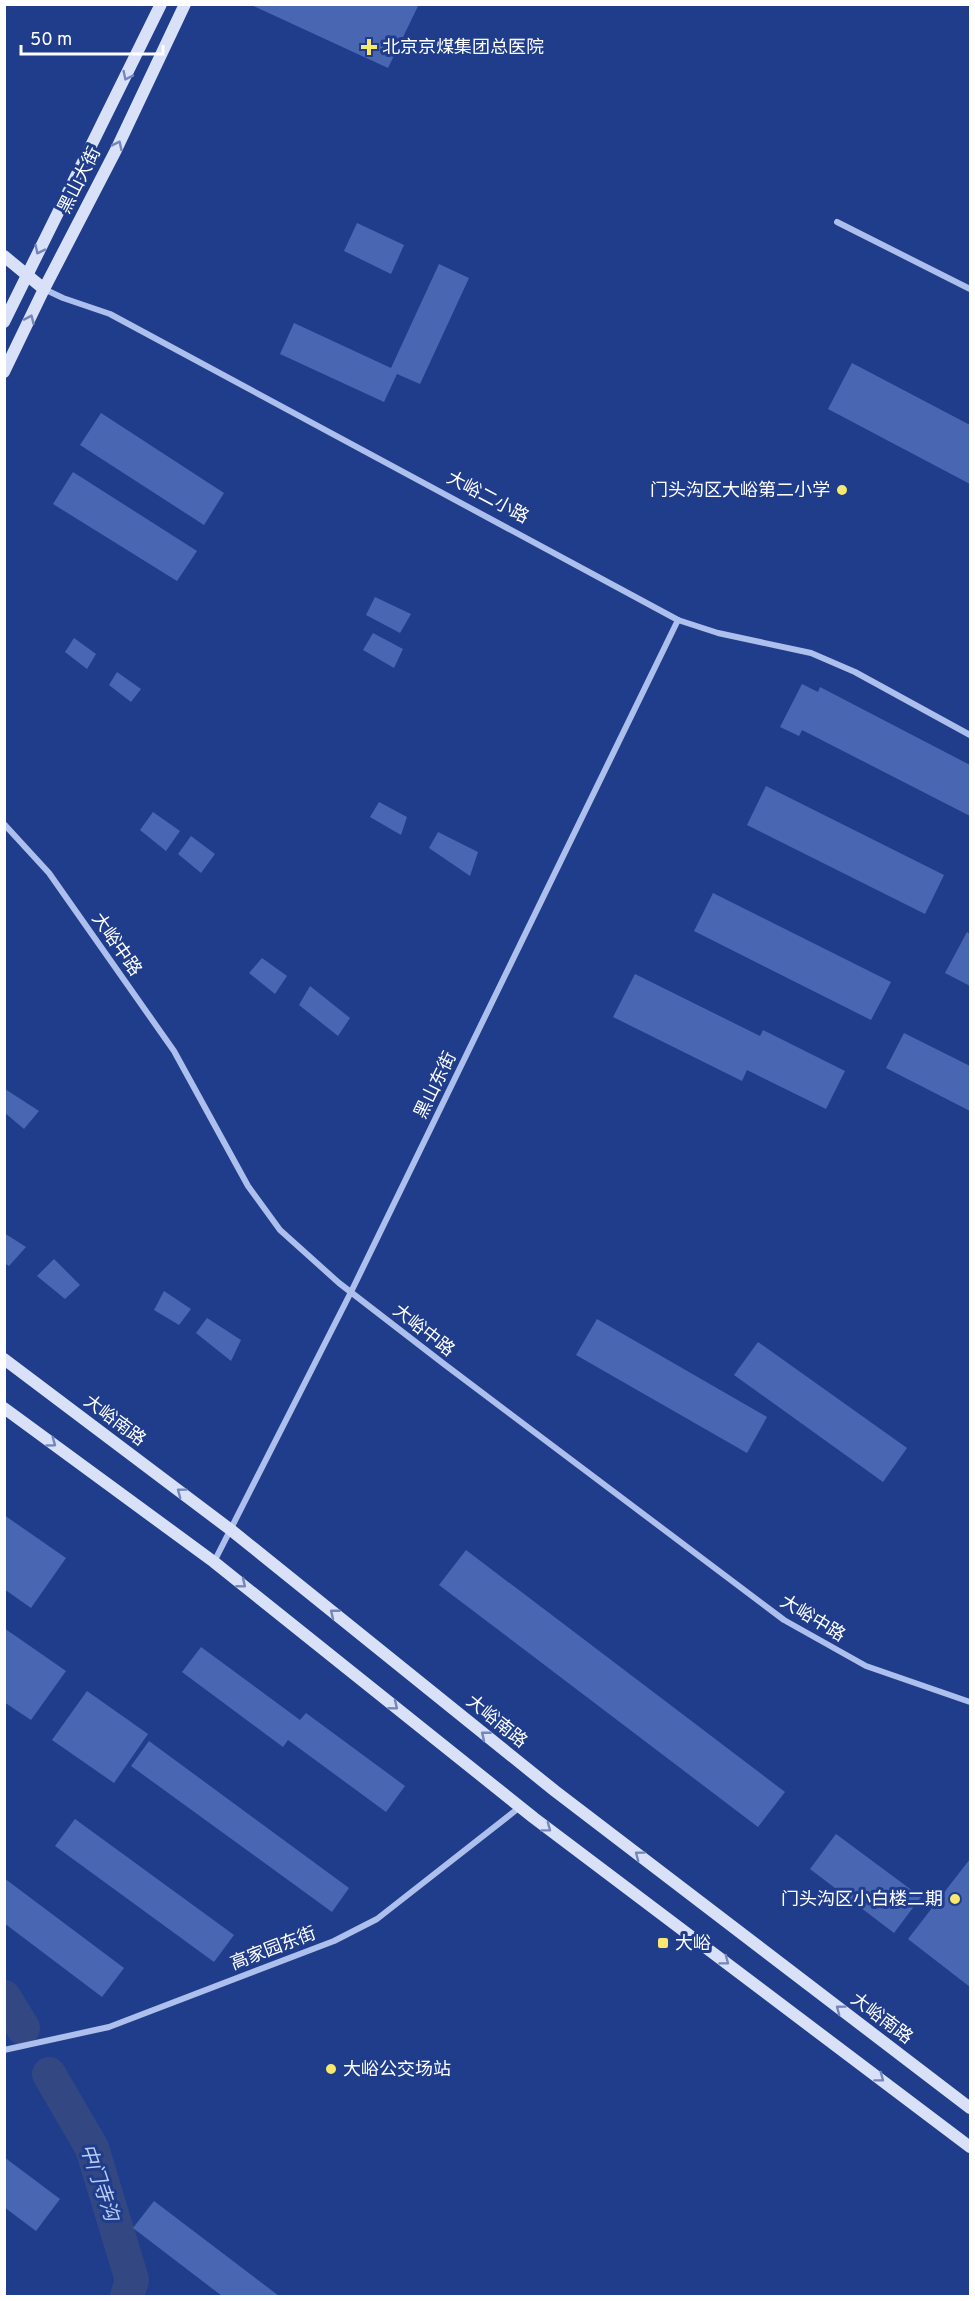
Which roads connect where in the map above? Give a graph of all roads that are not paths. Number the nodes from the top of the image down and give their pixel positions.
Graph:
1 (161, 4) edge
2 (185, 4) edge
3 (837, 222) dead end
4 (4, 256) edge
5 (26, 276) junction
6 (44, 288) junction
7 (970, 289) edge
8 (4, 322) edge
9 (4, 372) edge
10 (678, 620) junction
11 (970, 735) edge
12 (4, 824) edge
13 (351, 1292) junction
14 (4, 1359) edge
15 (4, 1408) edge
16 (231, 1530) junction
17 (214, 1562) junction
18 (970, 1702) edge
19 (520, 1807) junction
20 (4, 2050) edge
21 (970, 2108) edge
22 (970, 2147) edge

1 -> 5 main road, 黑山大街
6 -> 2 main road, 黑山大街
3 - 7 street
4 - 5 main road, 大峪二小路
5 - 6 main road, 大峪二小路
5 - 8 main road, 黑山大街
9 -> 6 main road, 黑山大街
6 - 10 street, 大峪二小路
10 - 11 street, 大峪二小路
10 - 13 street, 黑山东街
12 - 13 street, 大峪中路
13 - 16 street, 黑山东街
13 - 18 street, 大峪中路
16 -> 14 main road, 大峪南路
15 -> 17 main road
16 - 17 street, 黑山东街
21 -> 16 main road, 大峪南路
17 -> 19 main road
19 - 20 street, 高家园东街
19 -> 22 main road

